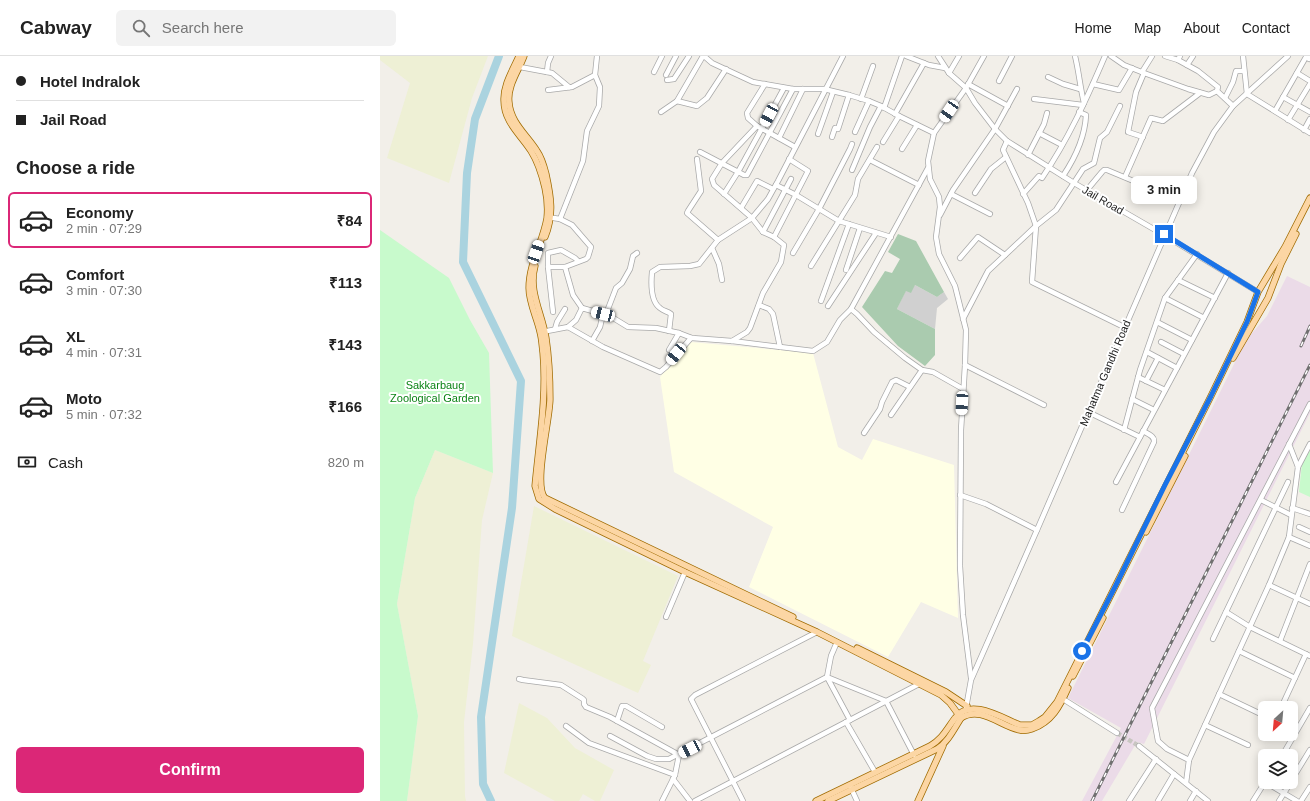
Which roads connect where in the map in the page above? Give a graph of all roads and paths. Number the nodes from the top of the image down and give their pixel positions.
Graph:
1 (519, 56) edge
2 (524, 56) edge
3 (551, 56) edge
4 (597, 56) edge
5 (662, 56) edge
6 (676, 56) edge
7 (689, 56) edge
8 (704, 56) edge
9 (842, 56) edge
10 (902, 56) edge
11 (906, 56) edge
12 (959, 56) edge
13 (984, 56) edge
14 (1012, 56) edge
15 (1075, 56) edge
16 (1105, 56) edge
17 (1111, 56) edge
18 (1152, 56) edge
19 (1165, 56) edge
20 (1193, 56) edge
21 (1243, 56) edge
22 (1288, 56) edge
23 (939, 57) edge
24 (1179, 58) edge
25 (1308, 58) edge
26 (924, 63) junction
27 (1187, 65) junction
28 (873, 66) dead end
29 (520, 67) junction
30 (945, 68) junction
31 (1132, 68) junction
32 (726, 69) junction
33 (1244, 71) junction
34 (547, 72) junction
35 (654, 72) dead end
36 (949, 73) junction
37 (1143, 73) junction
38 (1297, 73) junction
39 (596, 75) junction
40 (1048, 77) dead end
41 (999, 81) dead end
42 (1310, 81) edge
43 (765, 84) junction
44 (1093, 84) junction
45 (1310, 84) edge
46 (967, 86) junction
47 (569, 87) junction
48 (784, 88) junction
49 (1080, 88) junction
50 (793, 89) junction
51 (803, 89) junction
52 (1017, 89) dead end
53 (548, 90) dead end
54 (824, 90) junction
55 (1217, 91) junction
56 (833, 92) junction
57 (1200, 93) junction
58 (1247, 94) junction
59 (849, 95) junction
60 (1283, 97) junction
61 (1224, 98) junction
62 (861, 99) junction
63 (1034, 99) dead end
64 (677, 101) junction
65 (869, 101) junction
66 (1084, 104) junction
67 (1297, 105) junction
68 (1008, 106) junction
69 (1120, 106) dead end
70 (1233, 106) junction
71 (882, 107) junction
72 (1274, 111) junction
73 (661, 112) dead end
74 (1079, 112) junction
75 (1310, 112) edge
76 (1047, 113) dead end
77 (897, 115) junction
78 (1310, 119) edge
79 (1288, 120) junction
80 (917, 125) junction
81 (759, 128) junction
82 (995, 129) junction
83 (1304, 130) junction
84 (855, 132) dead end
85 (769, 133) junction
86 (934, 133) junction
87 (1039, 133) junction
88 (1310, 133) edge
89 (818, 134) dead end
90 (832, 137) dead end
91 (1143, 137) junction
92 (779, 138) junction
93 (1007, 141) junction
94 (883, 142) dead end
95 (852, 144) dead end
96 (1062, 145) junction
97 (796, 147) junction
98 (877, 148) dead end
99 (902, 149) dead end
100 (700, 152) dead end
101 (1028, 155) junction
102 (1006, 157) junction
103 (697, 159) dead end
104 (789, 159) junction
105 (870, 160) junction
106 (722, 163) junction
107 (928, 168) junction
108 (1049, 168) junction
109 (852, 170) dead end
110 (738, 172) junction
111 (1063, 176) junction
112 (1124, 177) junction
113 (791, 179) dead end
114 (1074, 183) junction
115 (919, 185) junction
116 (775, 187) junction
117 (785, 189) junction
118 (1088, 190) junction
119 (975, 193) dead end
120 (724, 194) junction
121 (951, 194) junction
122 (1023, 194) junction
123 (796, 195) junction
124 (1310, 198) edge
125 (1179, 202) junction
126 (1310, 205) edge
127 (741, 208) junction
128 (819, 209) junction
129 (990, 214) dead end
130 (549, 218) junction
131 (752, 218) junction
132 (938, 218) junction
133 (560, 219) junction
134 (839, 221) junction
135 (849, 224) junction
136 (1036, 226) junction
137 (860, 228) junction
138 (762, 232) junction
139 (876, 233) junction
140 (1164, 234) junction
141 (774, 237) junction
142 (891, 237) junction
143 (718, 240) junction
144 (712, 248) junction
145 (637, 253) dead end
146 (793, 253) dead end
147 (1197, 254) junction
148 (1006, 255) junction
149 (960, 258) dead end
150 (578, 262) junction
151 (548, 266) junction
152 (811, 266) dead end
153 (565, 267) junction
154 (846, 270) dead end
155 (1228, 273) junction
156 (1267, 277) junction
157 (722, 280) dead end
158 (1178, 280) junction
159 (1275, 281) junction
160 (1258, 292) junction
161 (1165, 298) junction
162 (1215, 298) junction
163 (821, 301) dead end
164 (1254, 302) junction
165 (759, 304) junction
166 (828, 306) dead end
167 (1264, 306) junction
168 (582, 308) junction
169 (565, 309) dead end
170 (851, 309) junction
171 (553, 312) dead end
172 (605, 314) junction
173 (963, 318) junction
174 (1204, 318) junction
175 (1157, 322) junction
176 (568, 327) junction
177 (1124, 327) junction
178 (555, 329) junction
179 (669, 331) junction
180 (542, 332) junction
181 (679, 333) junction
182 (691, 338) junction
183 (1192, 340) junction
184 (592, 341) junction
185 (732, 341) junction
186 (1161, 342) dead end
187 (780, 347) junction
188 (669, 350) dead end
189 (1147, 352) junction
190 (1184, 354) junction
191 (1158, 358) junction
192 (965, 365) junction
193 (1177, 368) junction
194 (922, 370) junction
195 (1138, 377) junction
196 (1146, 381) junction
197 (910, 387) junction
198 (963, 389) junction
199 (1165, 390) junction
200 (1132, 399) junction
201 (1310, 404) edge
202 (1044, 405) dead end
203 (1154, 410) junction
204 (1088, 412) junction
205 (891, 415) dead end
206 (1124, 430) junction
207 (1143, 431) junction
208 (864, 433) dead end
209 (1140, 437) junction
210 (1289, 444) junction
211 (1310, 444) edge
212 (1298, 467) junction
213 (1116, 482) dead end
214 (1288, 482) dead end
215 (960, 495) junction
216 (1261, 500) junction
217 (1275, 507) junction
218 (1292, 508) junction
219 (1122, 510) dead end
220 (1310, 514) edge
221 (1291, 515) junction
222 (1299, 527) dead end
223 (1037, 530) junction
224 (1310, 532) edge
225 (1289, 537) junction
226 (1310, 546) edge
227 (1310, 564) edge
228 (685, 572) junction
229 (1269, 585) junction
230 (1296, 598) junction
231 (1310, 604) edge
232 (1226, 612) junction
233 (666, 617) dead end
234 (1250, 627) junction
235 (817, 632) junction
236 (1214, 639) dead end
237 (1280, 641) junction
238 (837, 642) junction
239 (1239, 651) junction
240 (1308, 655) edge
241 (827, 677) junction
242 (520, 678) dead end
243 (1295, 678) junction
244 (971, 680) junction
245 (919, 684) junction
246 (1219, 694) junction
247 (1063, 699) junction
248 (886, 701) junction
249 (1284, 701) edge
250 (1310, 709) edge
251 (963, 713) junction
252 (1258, 713) edge
253 (848, 721) junction
254 (617, 722) junction
255 (1205, 725) junction
256 (566, 726) dead end
257 (662, 727) dead end
258 (1117, 733) tunnel mouth
259 (610, 736) dead end
260 (711, 738) junction
261 (942, 738) junction
262 (1248, 745) dead end
263 (943, 746) junction
264 (1139, 746) tunnel mouth
265 (1286, 749) edge
266 (1310, 750) edge
267 (679, 755) junction
268 (914, 755) junction
269 (1156, 759) junction
270 (1189, 760) junction
271 (1298, 770) edge
272 (875, 772) junction
273 (1174, 774) junction
274 (674, 777) junction
275 (732, 782) junction
276 (1186, 783) junction
277 (1310, 787) edge
278 (850, 788) junction
279 (1261, 789) edge
280 (1277, 789) edge
281 (1287, 789) edge
282 (1196, 791) junction
283 (1284, 793) junction
284 (662, 801) edge
285 (690, 801) edge
286 (695, 801) edge
287 (743, 801) edge
288 (816, 801) edge
289 (828, 801) edge
290 (857, 801) edge
291 (918, 801) edge
292 (1129, 801) edge
293 (1158, 801) edge
294 (1190, 801) edge
295 (1208, 801) edge
296 (1253, 801) edge
297 (1279, 801) edge
298 (1297, 801) edge
299 (1301, 801) edge

1 - 130 main road
2 - 29 main road
3 - 34 street
4 - 39 street
5 - 35 street
6 - 7 street
8 - 32 street
8 - 64 street
9 - 54 street
10 - 71 street
11 - 26 street
12 - 36 street
13 - 46 street
14 - 41 street
15 - 49 street
16 - 44 street
17 - 31 street
18 - 37 street
19 - 24 street
20 - 27 street
21 - 33 street
22 - 58 street, Mahatma Gandhi Road
23 - 30 street
24 - 27 street
25 - 38 street
26 - 30 street
26 - 77 street
27 - 55 street
28 - 62 street
29 - 34 street
29 - 130 main road
30 - 36 street
31 - 37 street
31 - 44 street
32 - 43 street
32 - 64 street
33 - 58 street
33 - 61 street
34 - 47 street
36 - 46 street
37 - 57 street
37 - 91 street
38 - 42 street
38 - 60 street
39 - 47 street
39 - 133 street
40 - 49 street
43 - 48 street
43 - 81 street
44 - 66 street
45 - 67 street
46 - 68 street
46 - 82 street, Jail Road
46 - 86 street
47 - 53 street
48 - 50 street
48 - 81 street
49 - 66 street
50 - 51 street
50 - 85 street
51 - 54 street
51 - 92 street
52 - 68 street
54 - 56 street
54 - 97 street
55 - 57 street
55 - 61 street
56 - 59 street
56 - 89 street
57 - 91 street
58 - 70 street, Mahatma Gandhi Road
58 - 72 street
59 - 62 street
59 - 90 street
60 - 67 street
60 - 72 street
61 - 70 street
62 - 65 street
63 - 66 street
64 - 73 street
65 - 71 street
65 - 84 street
66 - 74 street
67 - 75 street
67 - 79 street
68 - 82 street
69 - 114 street
70 - 125 street, Mahatma Gandhi Road
71 - 77 street
71 - 109 street
72 - 79 street
74 - 96 street
74 - 111 street
76 - 87 street
77 - 80 street
77 - 94 street
78 - 83 street
79 - 83 street
80 - 86 street
80 - 99 street
81 - 85 street
81 - 106 street
81 - 110 street
82 - 93 street, Jail Road
82 - 121 street
83 - 88 street
85 - 92 street
85 - 110 street
86 - 107 street
87 - 96 street
87 - 101 street
91 - 112 street
92 - 97 street
93 - 101 street, Jail Road
93 - 102 street
95 - 128 street
96 - 108 street
97 - 104 street
98 - 105 street
100 - 106 street
101 - 108 street, Jail Road
102 - 119 street
102 - 122 street
103 - 143 street
104 - 116 street
104 - 123 street
105 - 115 street
105 - 134 street
106 - 110 street
106 - 120 street
107 - 115 street
107 - 132 street
108 - 111 street, Jail Road
108 - 122 street
110 - 120 street
111 - 114 street, Jail Road
112 - 118 street
112 - 125 street
113 - 117 street
114 - 118 street, Jail Road
114 - 136 street
115 - 142 street
116 - 117 street
116 - 127 street
116 - 131 street
117 - 123 street
117 - 138 street
118 - 140 street, Jail Road
120 - 127 street
121 - 129 street
121 - 132 street
122 - 136 street
123 - 128 street
123 - 141 street
124 - 156 main road
125 - 140 street, Mahatma Gandhi Road
126 - 159 main road
127 - 131 street
128 - 134 street
128 - 146 street
130 - 133 street
130 - 180 main road
131 - 138 street
131 - 143 street
132 - 173 street
133 - 150 street
134 - 135 street
134 - 152 street
135 - 137 street
135 - 163 street
136 - 148 street
136 - 177 street
137 - 139 street
137 - 154 street
138 - 141 street
139 - 142 street
139 - 166 street
140 - 147 street, Jail Road
140 - 177 street, Mahatma Gandhi Road
141 - 165 street
142 - 170 street
143 - 144 street
144 - 157 street
144 - 179 street
145 - 172 street
147 - 155 street, Jail Road
147 - 158 street
148 - 149 street
148 - 173 street
150 - 151 street
150 - 153 street
151 - 153 street
151 - 171 street
153 - 168 street
155 - 160 street, Jail Road
155 - 162 street
156 - 159 main road
156 - 160 main road
158 - 161 street
158 - 162 street
159 - 167 main road
160 - 164 main road
161 - 174 street
161 - 175 street
162 - 174 street
164 - 167 main road
164 - 251 main road
165 - 185 street
165 - 187 street
167 - 247 main road
168 - 172 street
168 - 176 street
169 - 178 street
170 - 187 street
170 - 194 street
172 - 179 street
172 - 184 street
173 - 192 street
174 - 183 street
175 - 183 street
175 - 189 street
176 - 178 street
176 - 184 street
177 - 204 street, Mahatma Gandhi Road
178 - 180 street
179 - 181 street
180 - 228 main road
180 - 251 main road
181 - 182 street
181 - 188 street
182 - 184 street
182 - 185 street
183 - 190 street
185 - 187 street
186 - 190 street
189 - 191 street
189 - 195 street
190 - 193 street
191 - 193 street
191 - 196 street
192 - 198 street
192 - 202 street
193 - 199 street
194 - 197 street
194 - 198 street
195 - 196 street
195 - 200 street
196 - 199 street
197 - 205 street
197 - 208 street
198 - 215 street
199 - 203 street
200 - 203 street
200 - 206 street
201 - 210 street
203 - 207 street
204 - 206 street
204 - 223 street, Mahatma Gandhi Road
206 - 209 street
207 - 209 street
207 - 219 street
209 - 213 street
210 - 212 street
210 - 216 street
211 - 212 street
212 - 218 street
214 - 217 street
215 - 223 street
215 - 244 street
216 - 217 street
216 - 270 street
217 - 221 street
217 - 232 street
218 - 220 street
218 - 221 street
221 - 225 street
222 - 224 street
223 - 244 street, Mahatma Gandhi Road
225 - 226 street
225 - 229 street
227 - 230 street
228 - 233 street
228 - 235 main road
229 - 230 street
229 - 234 street
230 - 231 street
230 - 237 street
232 - 234 street
232 - 236 street
234 - 237 street
234 - 239 street
235 - 238 main road
235 - 260 street
237 - 240 street
238 - 241 street
238 - 245 main road
239 - 243 street
239 - 246 street
240 - 243 street
241 - 248 street
241 - 253 street
241 - 260 street
242 - 254 street
243 - 249 street
244 - 251 street, Mahatma Gandhi Road
245 - 248 street
245 - 251 main road
246 - 252 street
246 - 255 street
247 - 251 main road
247 - 258 street
248 - 253 street
248 - 268 street
250 - 265 street
251 - 261 main road
251 - 263 main road
253 - 272 street
253 - 275 street
254 - 257 street
254 - 267 street
255 - 262 street
255 - 270 street
256 - 274 street
259 - 267 street
260 - 267 street
260 - 275 street
261 - 263 main road
261 - 268 main road
263 - 278 main road
263 - 291 main road
264 - 269 street
266 - 271 street
267 - 274 street
268 - 272 main road
269 - 273 street
269 - 292 street
270 - 276 street
272 - 278 main road
273 - 276 street
273 - 293 street
274 - 284 street
274 - 285 street
275 - 286 street
275 - 287 street
276 - 282 street
277 - 299 street
278 - 288 main road
278 - 289 main road
278 - 290 street
279 - 296 street
280 - 283 street
281 - 283 street
282 - 294 street
282 - 295 street
283 - 297 street
283 - 298 street

